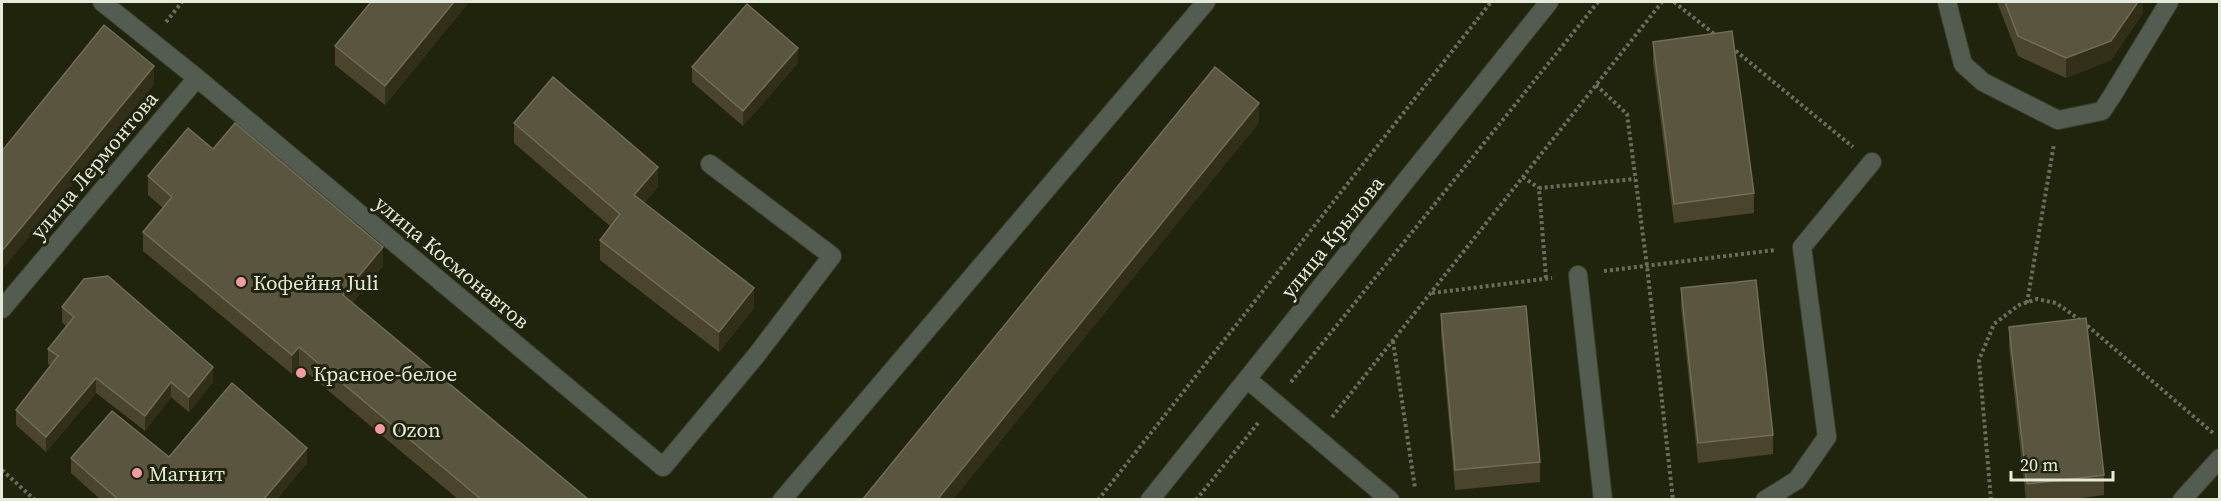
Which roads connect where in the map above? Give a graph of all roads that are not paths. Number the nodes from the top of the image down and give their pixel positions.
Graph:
1 (102, 2) edge
2 (1206, 2) edge
3 (1549, 2) edge
4 (1947, 2) edge
5 (2169, 2) edge
6 (197, 78) junction
7 (1872, 162) road end
8 (710, 164) dead end
9 (1578, 274) road end
10 (2, 309) edge
11 (1247, 379) junction
12 (2220, 458) edge
13 (782, 500) edge
14 (1150, 500) edge
15 (1390, 500) edge
16 (1603, 500) edge
17 (1765, 500) edge
18 (2182, 500) edge

1 - 6 street, улица Космонавтов
2 - 13 street
3 - 11 street, улица Крылова
4 - 5 street
6 - 8 street, улица Космонавтов
6 - 10 street, улица Лермонтова
7 - 17 street
9 - 16 street
11 - 14 street, улица Крылова
11 - 15 street
12 - 18 street

